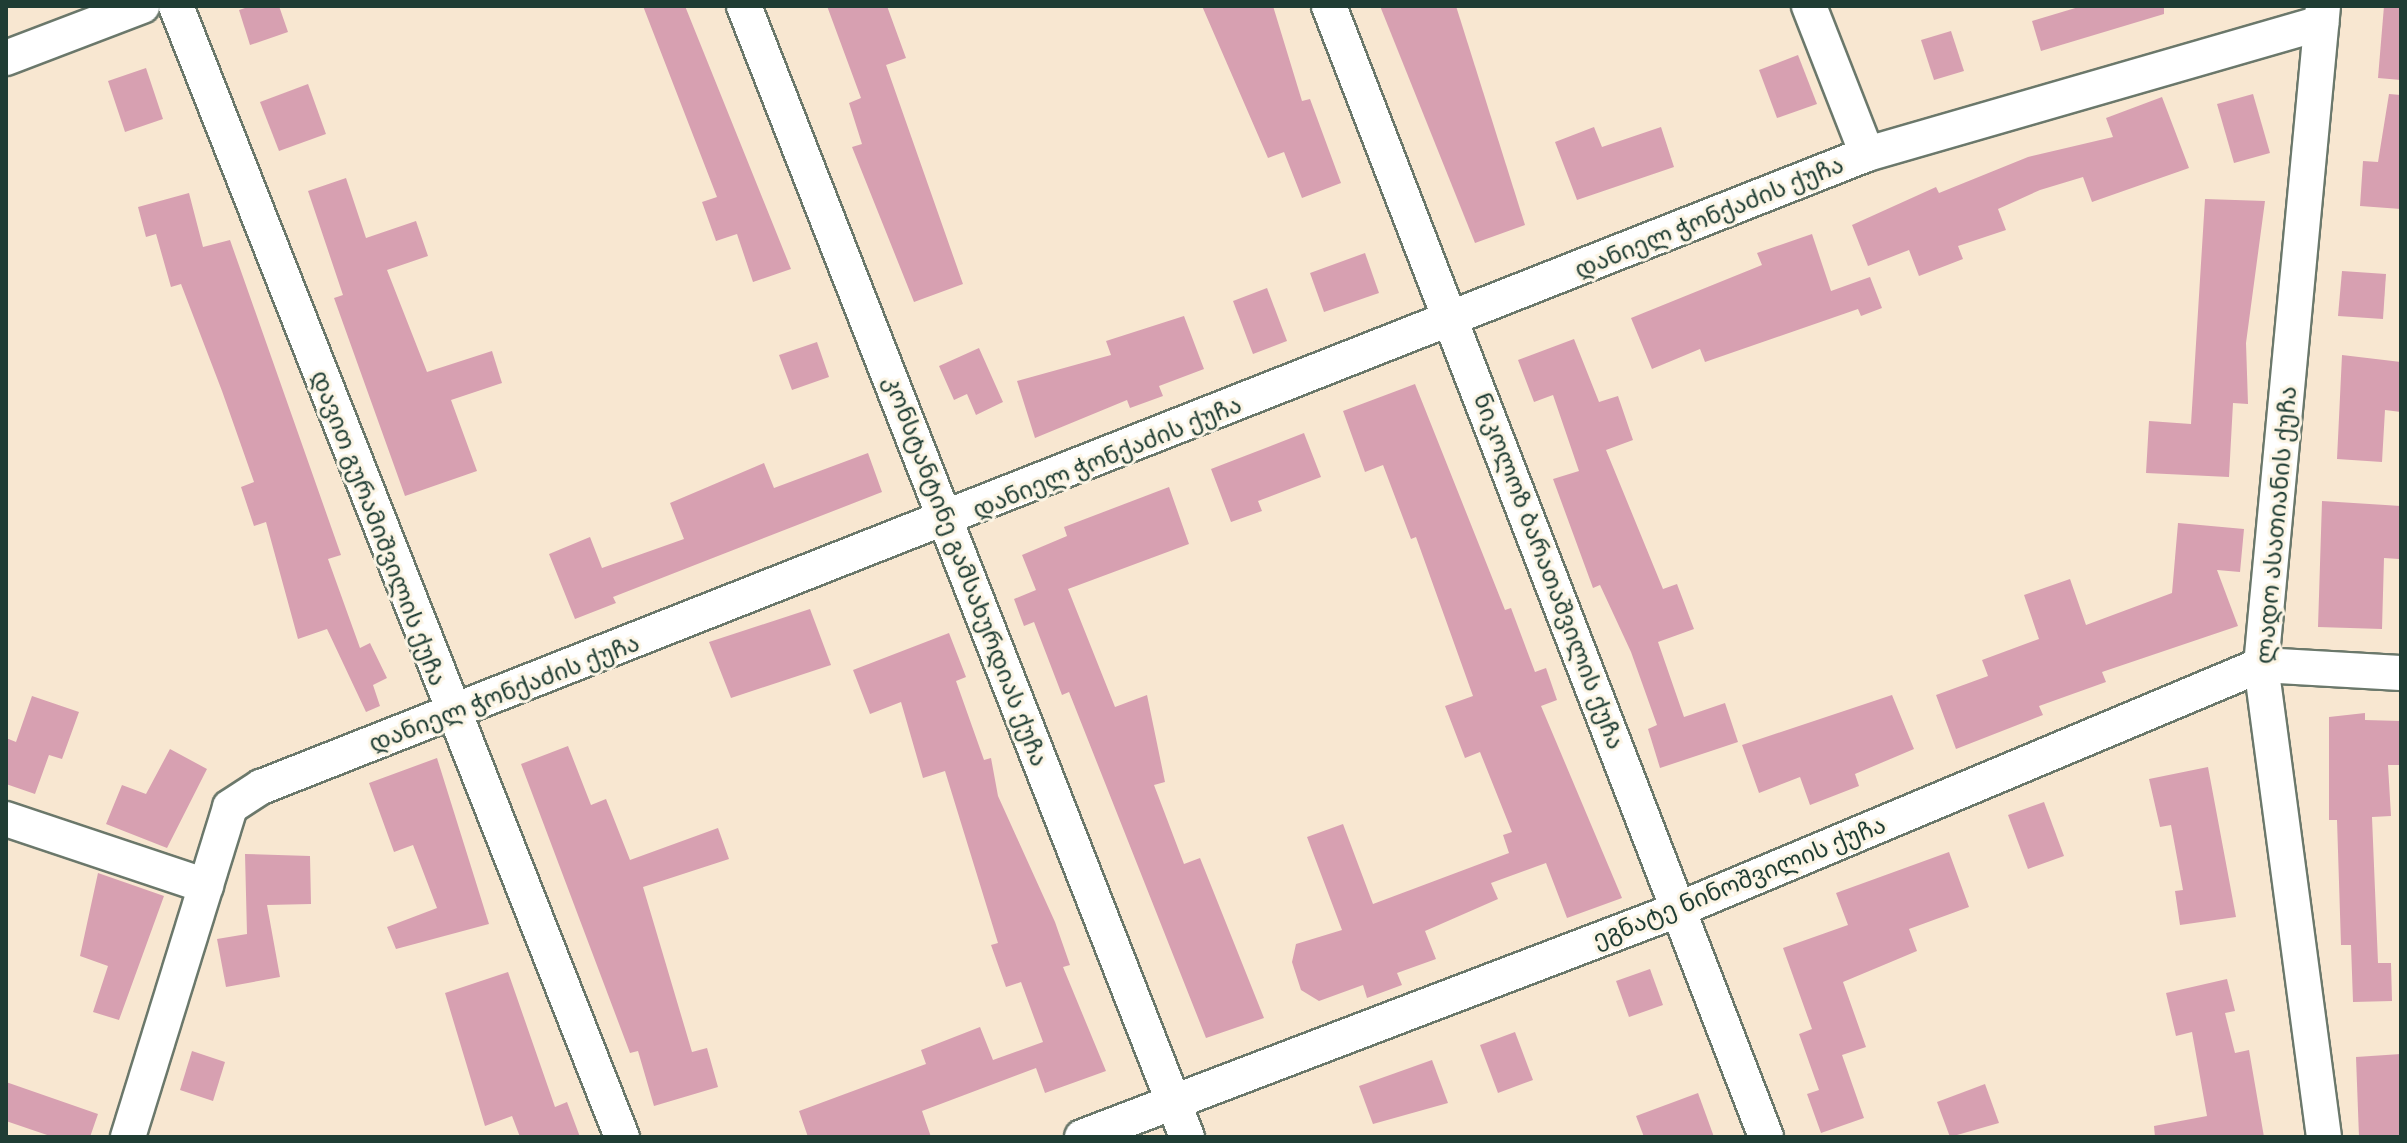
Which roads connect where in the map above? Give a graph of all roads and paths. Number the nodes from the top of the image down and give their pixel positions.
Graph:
1 (142, 6) edge
2 (176, 6) edge
3 (744, 6) edge
4 (1329, 6) edge
5 (1809, 6) edge
6 (2322, 14) edge
7 (6, 58) edge
8 (1867, 154) junction
9 (1453, 318) junction
10 (947, 521) junction
11 (2261, 665) junction
12 (2401, 673) edge
13 (451, 713) junction
14 (6, 819) edge
15 (206, 886) junction
16 (1677, 910) junction
17 (1173, 1102) junction
18 (128, 1137) edge
19 (622, 1137) edge
20 (1082, 1137) edge
21 (1187, 1137) edge
22 (1766, 1137) edge
23 (2324, 1137) edge

1 - 7 street
2 - 13 street, დავით გურამიშვილის ქუჩა
3 - 10 street, კონსტანტინე გამსახურდიას ქუჩა
4 - 9 street, ნიკოლოზ ბარათაშვილის ქუჩა
5 - 8 street
6 - 8 street, დანიელ ჭონქაძის ქუჩა
6 - 11 street, ლადო ასათიანის ქუჩა
8 - 9 street, დანიელ ჭონქაძის ქუჩა
9 - 10 street, დანიელ ჭონქაძის ქუჩა
9 - 16 street, ნიკოლოზ ბარათაშვილის ქუჩა
10 - 13 street, დანიელ ჭონქაძის ქუჩა
10 - 17 street, კონსტანტინე გამსახურდიას ქუჩა
11 - 12 street, ეგნატე ნინოშვილის ქუჩა
11 - 16 street, ეგნატე ნინოშვილის ქუჩა
11 - 23 street, ლადო ასათიანის ქუჩა
13 - 15 street, დანიელ ჭონქაძის ქუჩა
13 - 19 street, დავით გურამიშვილის ქუჩა
14 - 15 street
15 - 18 street, დანიელ ჭონქაძის ქუჩა
16 - 17 street, ეგნატე ნინოშვილის ქუჩა
16 - 22 street, ნიკოლოზ ბარათაშვილის ქუჩა
17 - 20 street, ეგნატე ნინოშვილის ქუჩა
17 - 21 street, კონსტანტინე გამსახურდიას ქუჩა

